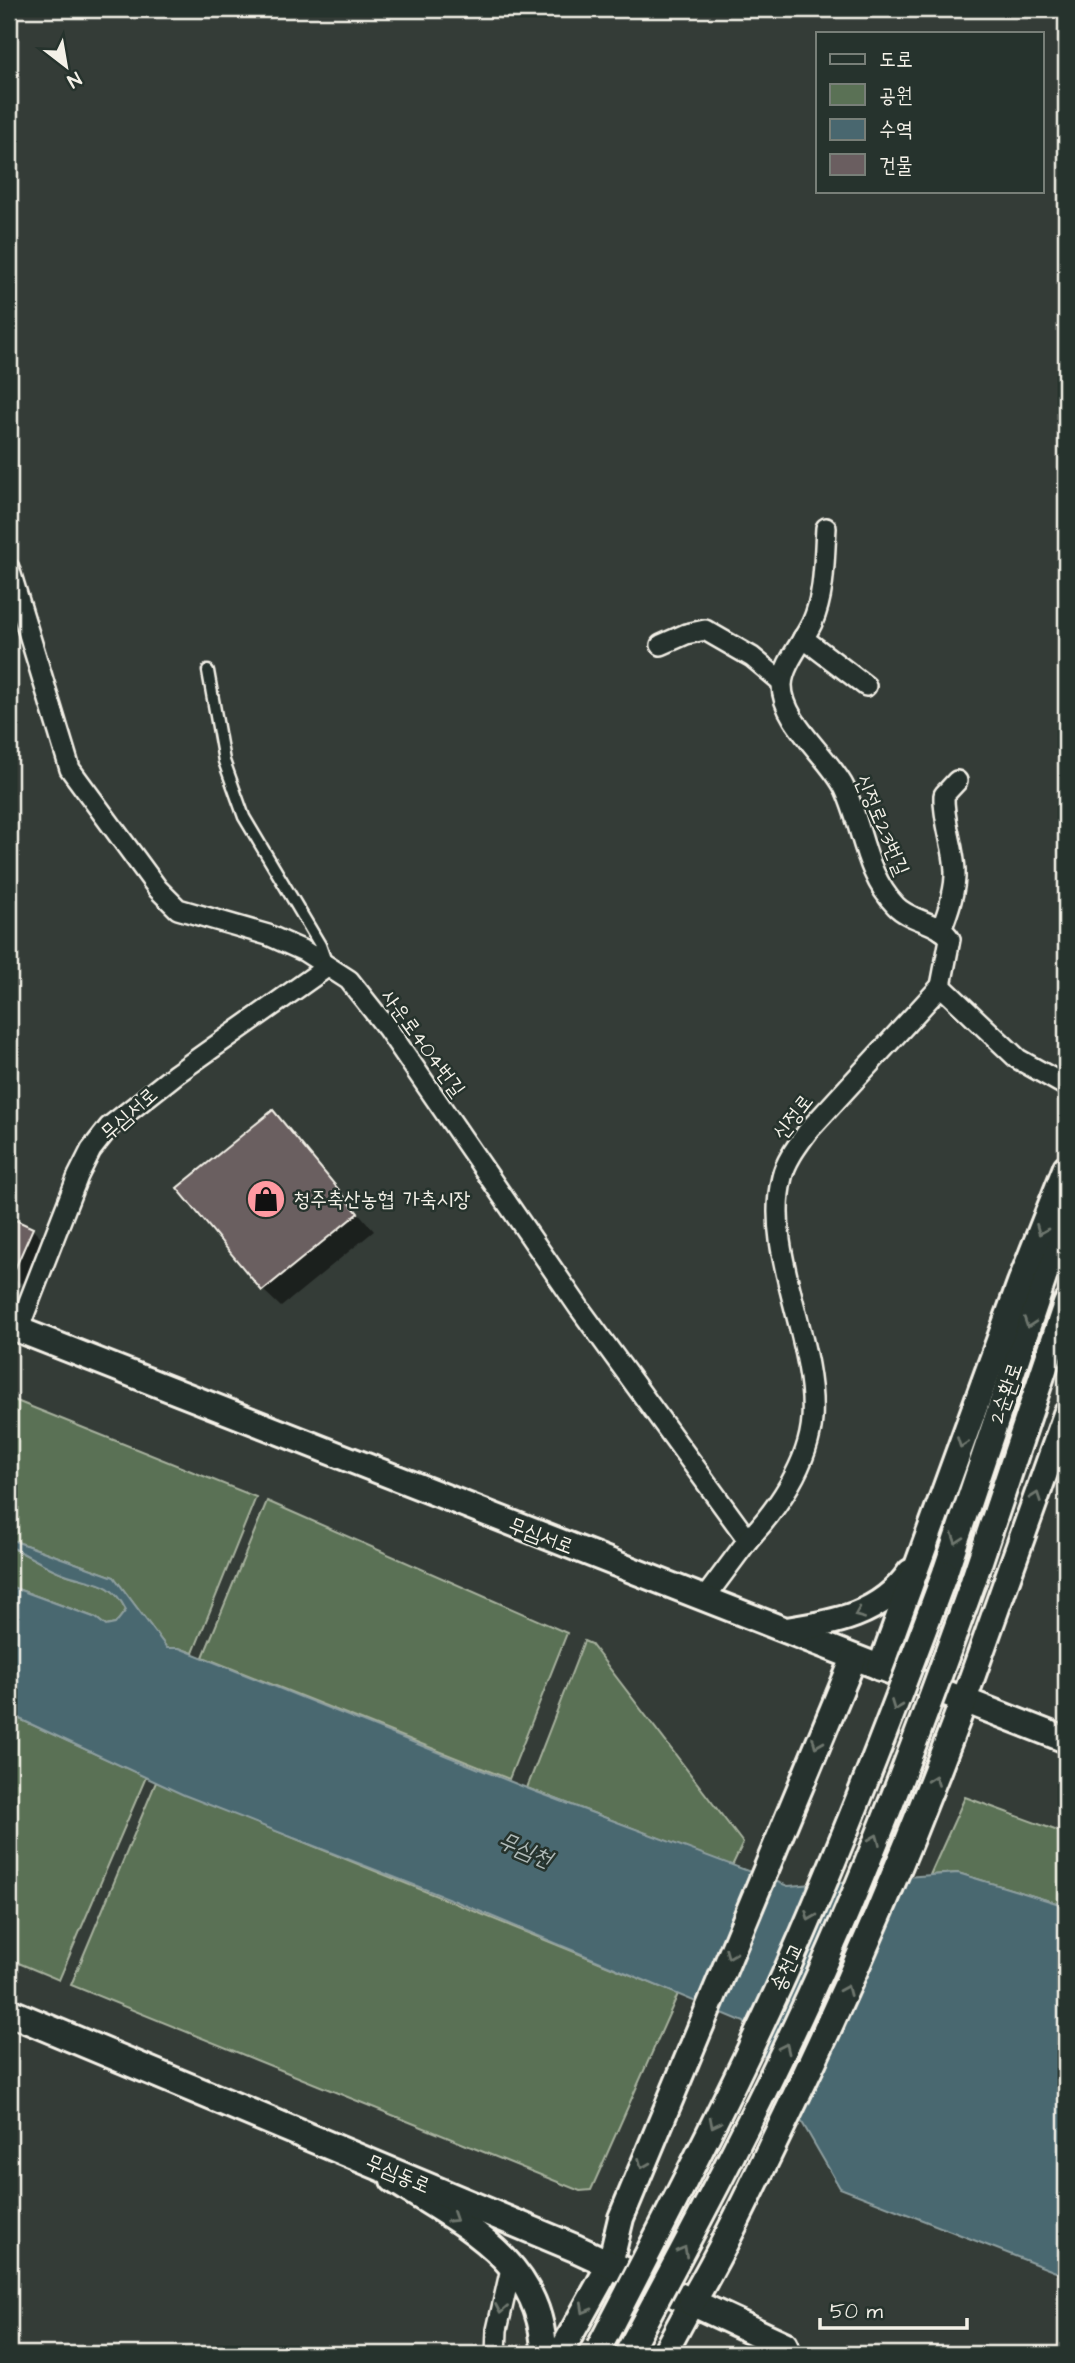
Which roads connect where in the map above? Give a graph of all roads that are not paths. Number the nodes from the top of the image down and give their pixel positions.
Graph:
1 (825, 528) dead end
2 (9, 568) edge
3 (803, 638) junction
4 (661, 645) dead end
5 (208, 671) dead end
6 (782, 682) junction
7 (866, 686) dead end
8 (957, 782) dead end
9 (941, 930) junction
10 (327, 967) junction
11 (941, 986) junction
12 (1066, 1087) edge
13 (1066, 1167) edge
14 (1066, 1212) edge
15 (1066, 1304) edge
16 (13, 1328) edge
17 (1066, 1414) edge
18 (748, 1540) junction
19 (924, 1551) junction
20 (945, 1573) joint
21 (973, 1582) joint
22 (909, 1591) junction
23 (704, 1599) junction
24 (997, 1604) junction
25 (784, 1630) junction
26 (854, 1658) junction
27 (880, 1668) junction
28 (964, 1700) junction
29 (1066, 1740) edge
30 (9, 2012) edge
31 (355, 2155) junction
32 (512, 2264) junction
33 (610, 2264) junction
34 (692, 2302) junction
35 (784, 2345) dead end
36 (597, 2351) edge
37 (496, 2354) edge
38 (544, 2354) edge
39 (560, 2354) edge
40 (627, 2354) edge
41 (664, 2354) edge

1 - 3 street
2 - 10 street, 사운로404번길
3 - 6 street
3 - 7 street
4 - 6 street
5 - 10 lane
6 - 9 street, 신정로23번길
8 - 9 street
9 - 11 street
10 - 16 street, 무심서로
10 - 18 street, 사운로404번길
11 - 12 street
11 - 18 street, 신정로
13 -> 19 street
14 -> 20 street, 2순환로
15 - 21 street, 2순환로
16 - 23 street, 무심서로
24 -> 17 street
18 - 23 street
19 - 22 street
19 -> 25 street
20 -> 36 street, 송천교, bridge
40 -> 21 street, 송천교, bridge
22 - 24 street
22 - 27 street
23 - 25 street, 무심서로
24 - 28 street
25 - 26 street, 무심서로
26 - 27 street, 무심서로
26 -> 33 street
27 - 28 street, 무심서로
28 - 29 street, 무심서로
34 -> 28 main road
30 - 31 main road, 무심동로
31 -> 32 street
31 - 33 main road, 무심동로
32 -> 37 street
32 - 38 street
33 - 34 main road, 무심동로
33 -> 39 street
34 - 35 main road, 무심동로
34 - 41 street

